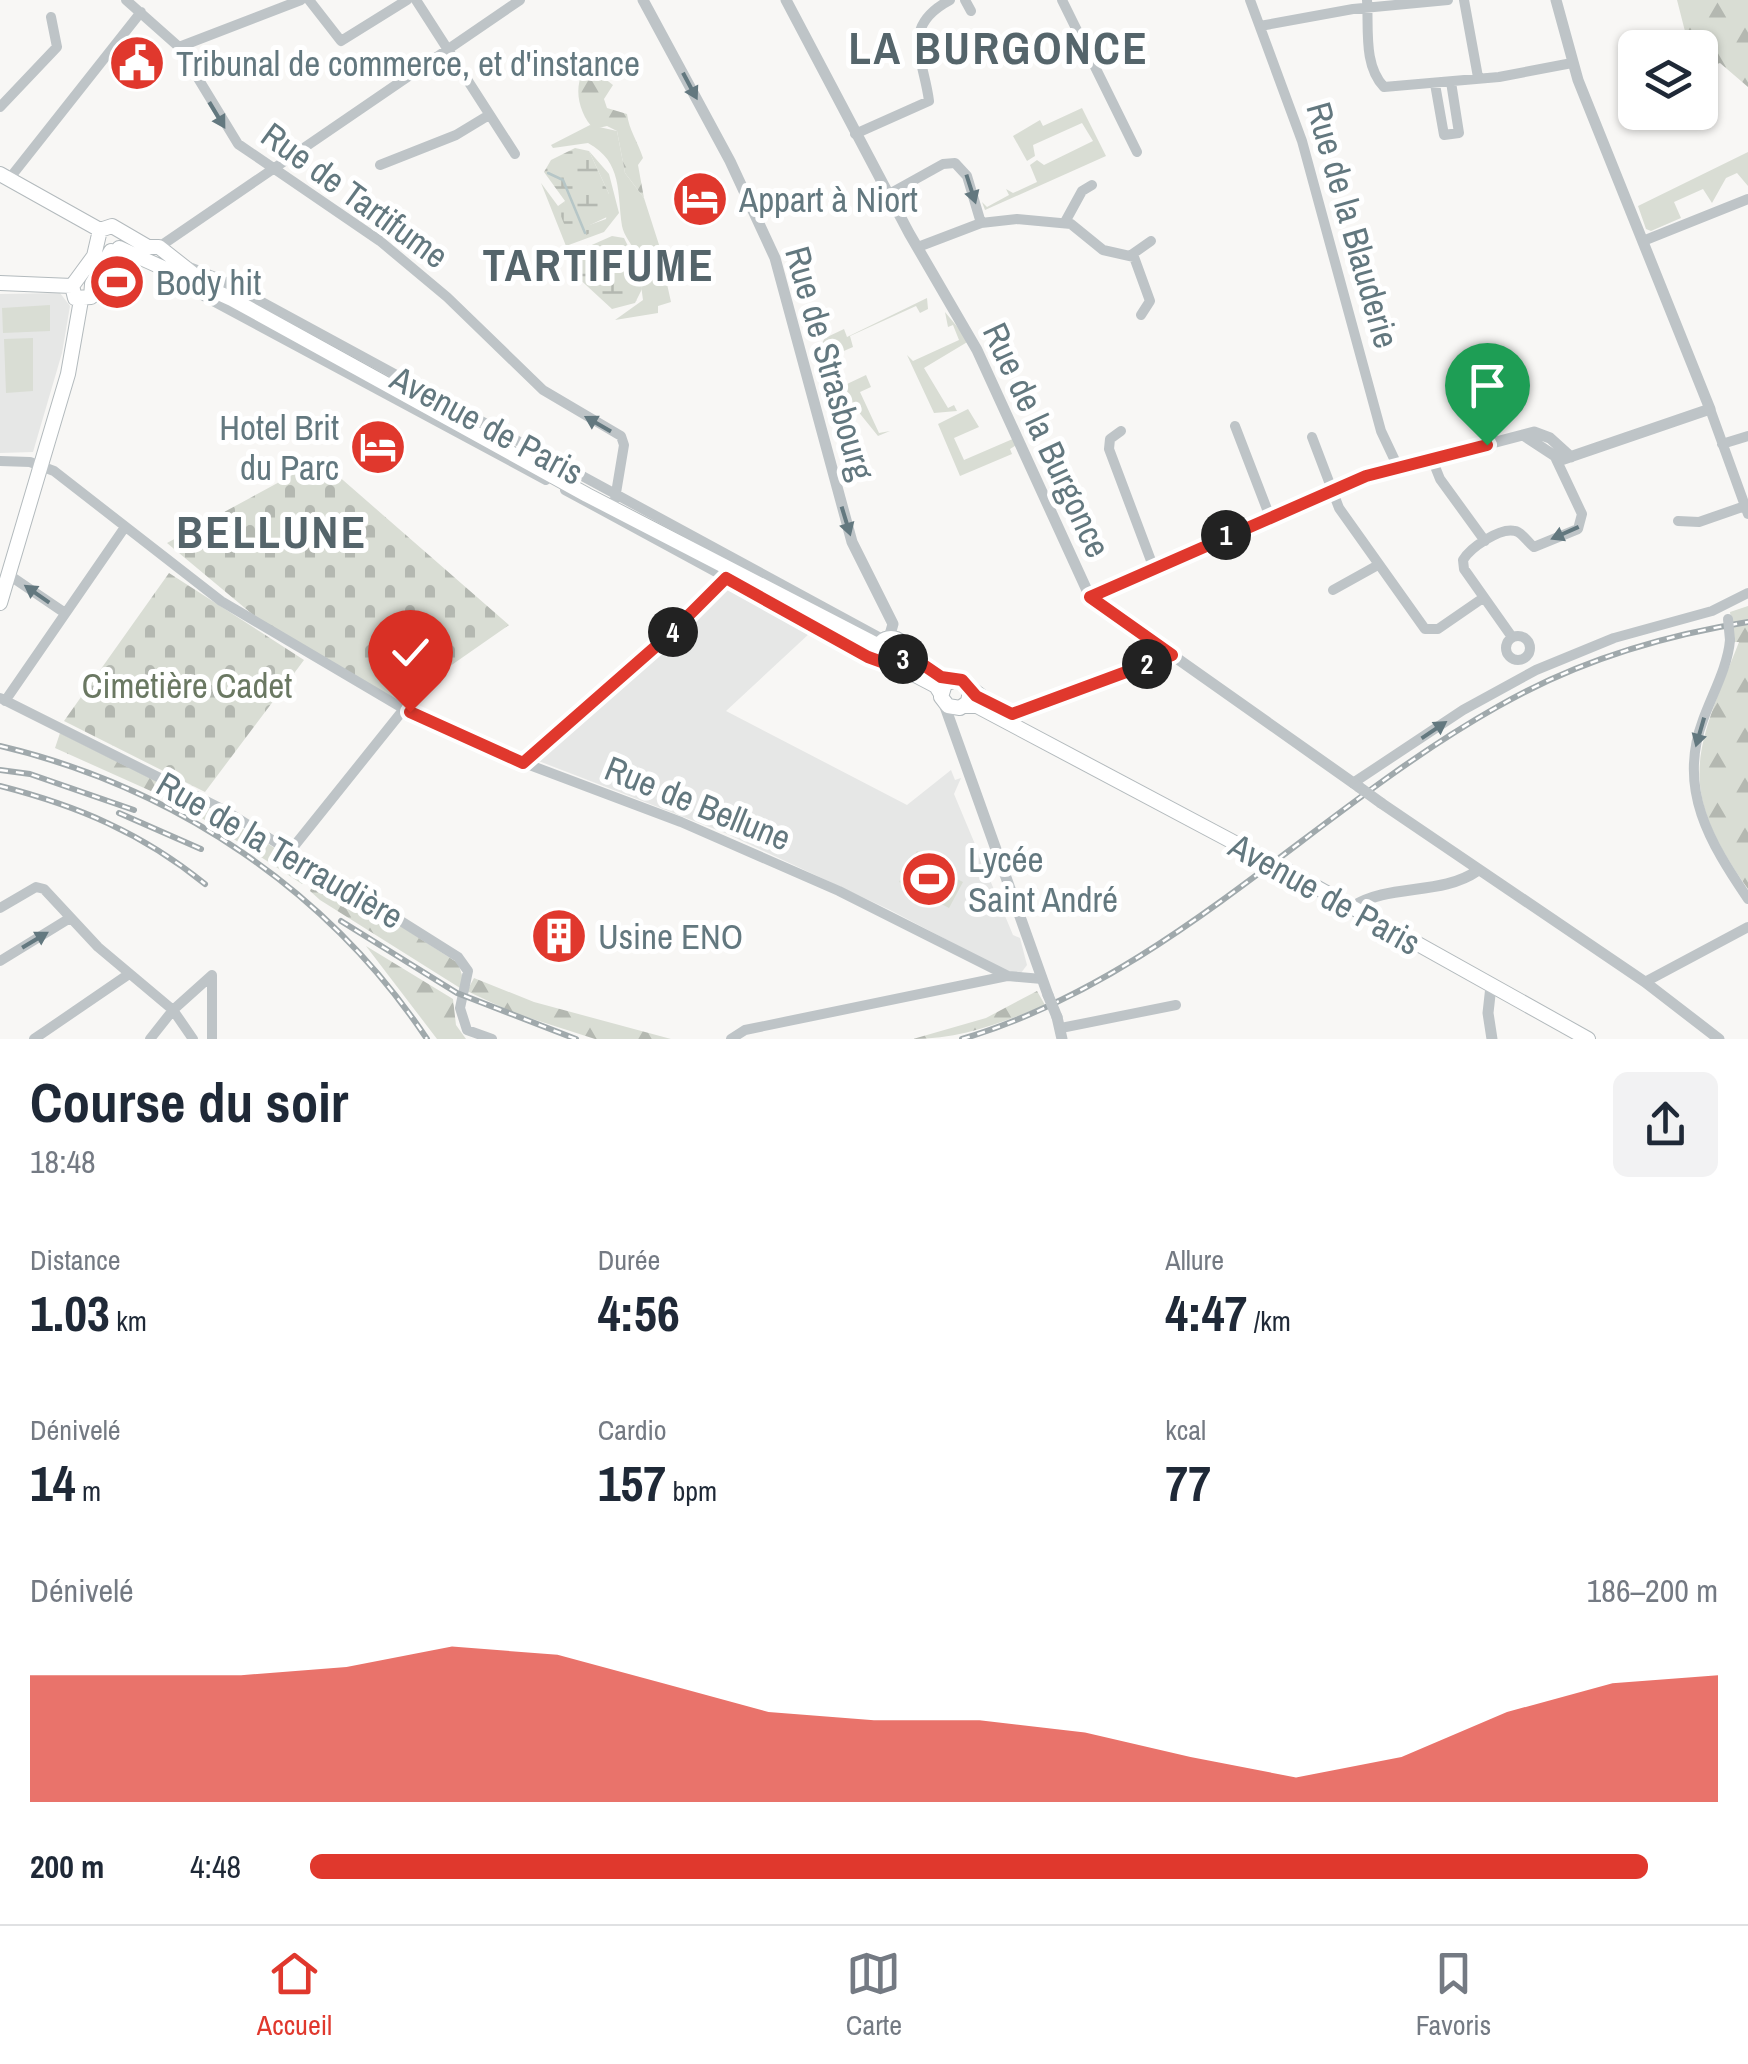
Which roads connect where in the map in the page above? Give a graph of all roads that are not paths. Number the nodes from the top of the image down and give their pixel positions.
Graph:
1 (126, 0) edge
2 (301, 0) edge
3 (309, 0) edge
4 (407, 0) edge
5 (416, 0) edge
6 (520, 0) edge
7 (643, 0) edge
8 (786, 0) edge
9 (950, 0) edge
10 (1062, 0) edge
11 (1250, 0) edge
12 (1448, 0) edge
13 (1464, 0) edge
14 (1558, 0) edge
15 (1368, 4) edge
16 (141, 12) junction
17 (51, 16) dead end
18 (1260, 26) junction
19 (179, 47) junction
20 (447, 49) junction
21 (1572, 63) junction
22 (1478, 77) junction
23 (1451, 82) junction
24 (1436, 84) junction
25 (0, 108) edge
26 (489, 115) junction
27 (856, 134) junction
28 (1136, 152) dead end
29 (515, 154) dead end
30 (380, 165) dead end
31 (272, 168) junction
32 (4, 176) edge
33 (1092, 185) dead end
34 (889, 194) junction
35 (1748, 198) edge
36 (981, 222) junction
37 (1066, 222) junction
38 (110, 241) junction
39 (1150, 241) dead end
40 (1643, 242) junction
41 (918, 247) junction
42 (1131, 255) junction
43 (155, 257) junction
44 (178, 264) junction
45 (0, 283) edge
46 (81, 283) junction
47 (233, 304) junction
48 (1141, 315) dead end
49 (294, 338) junction
50 (1710, 410) junction
51 (433, 411) junction
52 (1236, 426) dead end
53 (1121, 431) dead end
54 (1523, 435) junction
55 (1748, 436) edge
56 (1312, 437) dead end
57 (1722, 444) junction
58 (1572, 457) junction
59 (1432, 459) junction
60 (1556, 460) junction
61 (0, 461) edge
62 (41, 464) junction
63 (1398, 467) junction
64 (1331, 491) junction
65 (612, 500) junction
66 (1746, 510) edge
67 (1270, 517) junction
68 (1678, 521) dead end
69 (125, 527) junction
70 (1485, 541) junction
71 (704, 556) junction
72 (1378, 565) junction
73 (1153, 566) junction
74 (713, 571) junction
75 (9, 576) junction
76 (726, 578) junction
77 (1333, 590) dead end
78 (1748, 594) edge
79 (1090, 597) junction
80 (1483, 598) junction
81 (792, 603) junction
82 (0, 606) edge
83 (1726, 606) junction
84 (65, 613) junction
85 (1512, 637) dead end
86 (888, 652) junction
87 (1172, 655) junction
88 (951, 680) junction
89 (970, 690) junction
90 (2, 698) edge
91 (951, 702) junction
92 (404, 709) junction
93 (1012, 714) junction
94 (1063, 748) junction
95 (523, 763) junction
96 (1356, 785) junction
97 (291, 850) junction
98 (1477, 871) junction
99 (1748, 899) edge
100 (1352, 907) junction
101 (0, 908) edge
102 (70, 918) junction
103 (1748, 927) edge
104 (0, 961) edge
105 (223, 964) dead end
106 (129, 974) junction
107 (212, 975) junction
108 (1008, 976) junction
109 (1042, 979) junction
110 (1645, 982) junction
111 (1491, 986) junction
112 (1176, 1005) dead end
113 (173, 1010) junction
114 (1060, 1028) edge
115 (34, 1039) edge
116 (150, 1039) edge
117 (192, 1039) edge
118 (212, 1039) edge
119 (492, 1039) edge
120 (731, 1039) edge
121 (1492, 1039) edge
122 (1588, 1039) edge
123 (1719, 1039) edge

1 - 16 street, Rue de Tartifume
2 - 19 street
3 - 4 street
5 - 20 street
6 - 20 street
7 -> 86 street, Rue de Strasbourg
8 - 27 street, Rue de la Burgonce
9 - 27 street
10 - 28 street
11 - 18 street, Rue de la Blauderie
12 - 15 street
13 - 22 street
14 - 21 street
15 - 18 street
15 - 24 street
16 - 19 street, Rue de Tartifume
16 - 32 street
17 - 25 street
18 - 63 street, Rue de la Blauderie
19 -> 31 street, Rue de Tartifume
20 - 26 street
20 - 31 street
21 - 22 street
21 - 40 street
22 - 23 street
23 - 24 street
23 - 24 street
26 - 29 street
26 - 30 street
27 - 34 street, Rue de la Burgonce
31 - 43 street
65 -> 31 street, Rue de Tartifume
32 - 38 main road, Avenue de Paris
33 - 37 street
34 -> 36 street
34 - 41 street, Rue de la Burgonce
35 - 40 street
36 - 37 street
36 - 41 street
37 - 42 street
38 - 43 main road, Avenue de Paris
38 - 46 main road
39 - 42 street
40 - 50 street
41 - 79 street, Rue de la Burgonce
42 - 48 street
43 - 44 main road, Avenue de Paris
43 - 47 main road, Avenue de Paris
44 - 47 main road, Avenue de Paris
44 - 65 street, Avenue de Paris
45 - 46 main road
46 - 62 main road
47 - 49 street, Avenue de Paris
47 - 49 main road, Avenue de Paris
49 - 51 street, Avenue de Paris
49 - 51 main road, Avenue de Paris
50 - 57 street
50 - 58 street
51 - 65 main road, Avenue de Paris
51 - 74 street, Avenue de Paris
52 - 67 street
53 - 73 street
54 - 58 street
54 - 59 street
54 - 60 street
55 - 57 street
56 - 64 street
57 - 66 street
58 - 60 street
59 - 63 street
59 - 70 street
60 -> 70 street
61 - 62 street
62 - 69 street, Rue de Bellune
62 - 75 main road
63 - 64 street
64 - 67 street
64 - 72 street
65 - 71 main road, Avenue de Paris
65 - 81 street, Avenue de Paris
66 - 68 street
67 - 73 street
69 - 84 street
69 - 92 street, Rue de Bellune
70 - 80 street
71 - 74 street
71 - 81 main road, Avenue de Paris
72 - 77 street
72 - 80 street
73 - 79 street
74 - 76 street, Avenue de Paris
75 - 82 main road
84 -> 75 street
76 - 81 street, Avenue de Paris
76 - 95 street
78 - 83 street
79 - 87 street, Rue de la Burgonce
80 - 85 street
81 - 86 main road, Avenue de Paris
96 -> 83 street
83 -> 99 street, bridge
84 - 90 street
86 - 88 main road, Avenue de Paris
86 - 91 main road, Avenue de Paris
87 - 93 street
87 - 96 street, Rue de la Burgonce
88 - 89 main road, Avenue de Paris
88 - 91 main road
89 - 91 main road
89 - 93 main road, Avenue de Paris
90 - 97 street, Rue de la Terraudière
91 - 94 main road, Avenue de Paris
91 - 109 street
92 - 95 street, Rue de Bellune
92 - 97 street
93 - 94 main road, Avenue de Paris
94 - 100 main road, Avenue de Paris, bridge
95 - 108 street, Rue de Bellune
96 - 98 street, Rue de la Burgonce, bridge
97 - 119 street, Rue de la Terraudière
98 - 100 street
98 - 110 street, Rue de la Burgonce
100 - 111 main road, Avenue de Paris
101 - 102 street
104 -> 102 street
102 - 106 street
103 - 110 street
105 - 107 street
106 - 113 street
106 - 115 street
107 - 113 street
107 - 118 street
108 - 109 street, Rue de Bellune
108 - 120 street
109 - 114 street, bridge
110 - 123 street, Rue de la Burgonce
111 - 121 street
111 - 122 main road, Avenue de Paris
112 - 114 street
113 - 116 street
113 - 117 street

